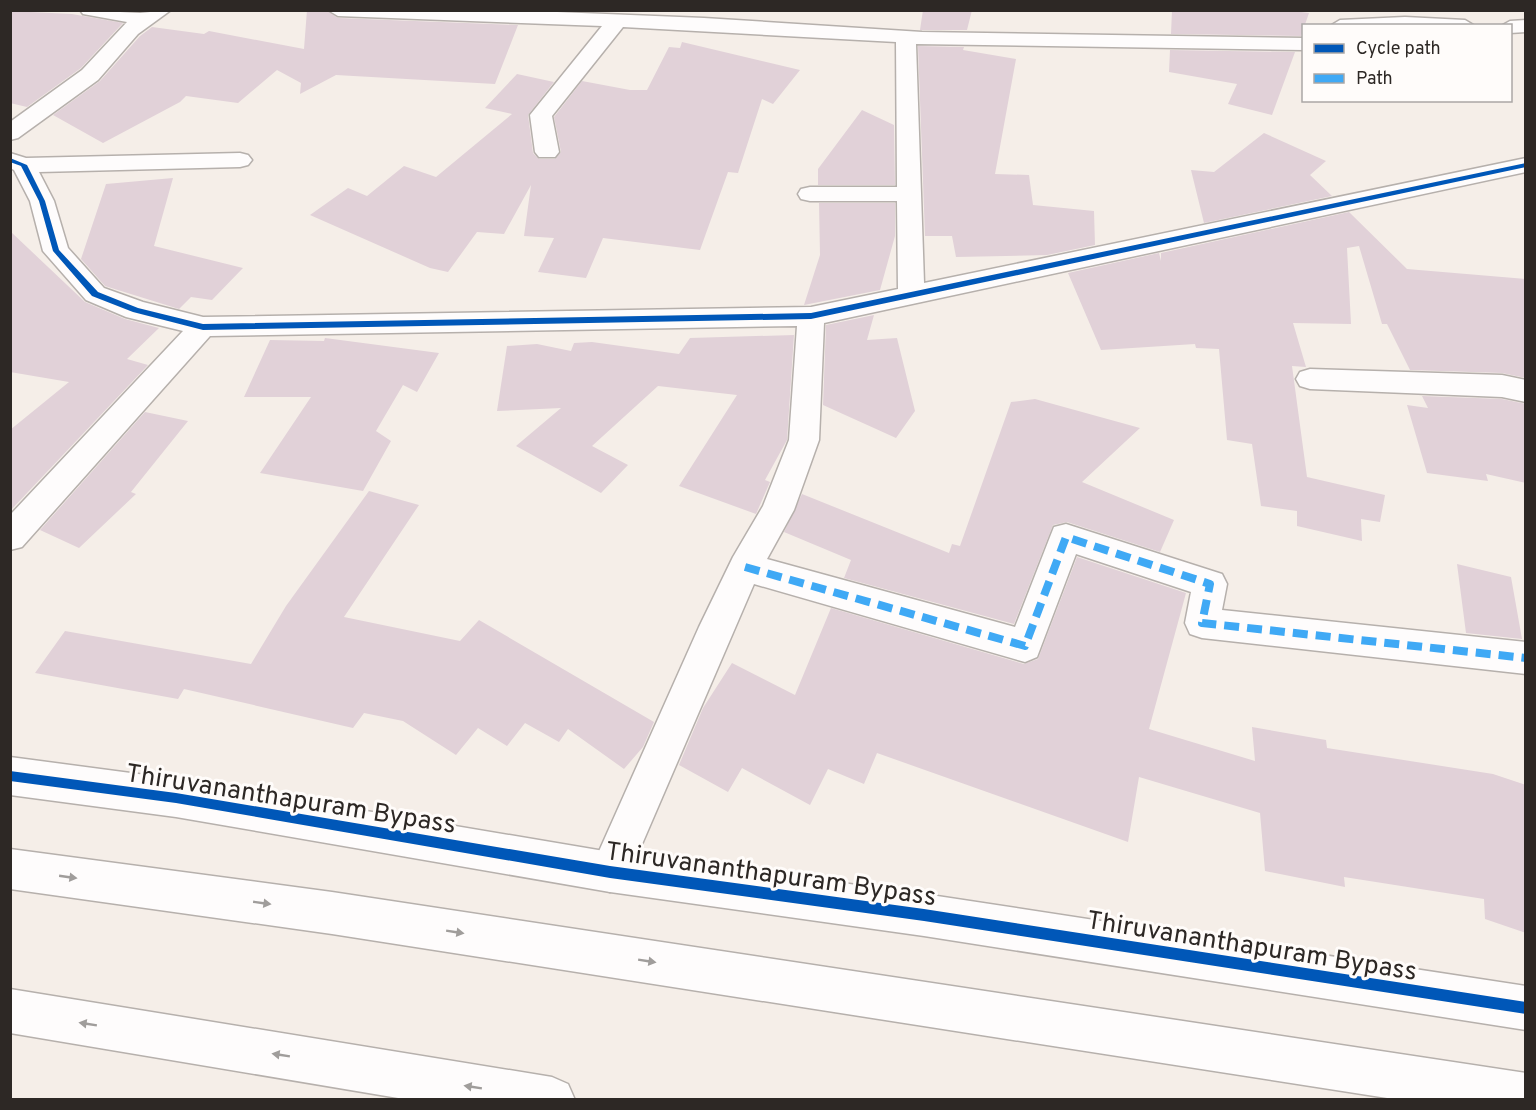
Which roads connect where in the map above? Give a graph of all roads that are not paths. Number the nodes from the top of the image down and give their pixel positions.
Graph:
1 (90, 10) edge
2 (338, 10) edge
3 (483, 13) edge
4 (152, 15) edge
5 (618, 20) junction
6 (1383, 24) edge
7 (1425, 24) edge
8 (906, 37) junction
9 (1302, 44) edge
10 (10, 133) edge
11 (547, 152) dead end
12 (240, 160) dead end
13 (17, 162) edge
14 (1526, 165) edge
15 (810, 194) dead end
16 (908, 194) junction
17 (911, 293) junction
18 (811, 316) junction
19 (203, 327) junction
20 (1310, 379) dead end
21 (1526, 391) edge
22 (10, 537) edge
23 (745, 567) junction
24 (1526, 658) edge
25 (10, 776) edge
26 (10, 869) edge
27 (610, 872) junction
28 (1526, 1008) edge
29 (10, 1011) edge
30 (1526, 1096) edge
31 (552, 1100) edge

1 - 4 main road
2 - 3 main road
3 - 5 main road
4 - 10 main road
5 - 8 main road
5 - 11 main road
6 - 7 main road
8 - 9 main road
8 - 16 main road
12 - 13 main road
13 - 19 main road
14 - 17 main road
15 - 16 main road
16 - 17 main road
17 - 18 main road
18 - 19 main road
18 - 23 main road
19 - 22 main road
20 - 21 main road
23 - 24 main road
23 - 27 main road
25 - 27 main road, Thiruvananthapuram Bypass
26 -> 30 main road
27 - 28 main road, Thiruvananthapuram Bypass
31 -> 29 main road

